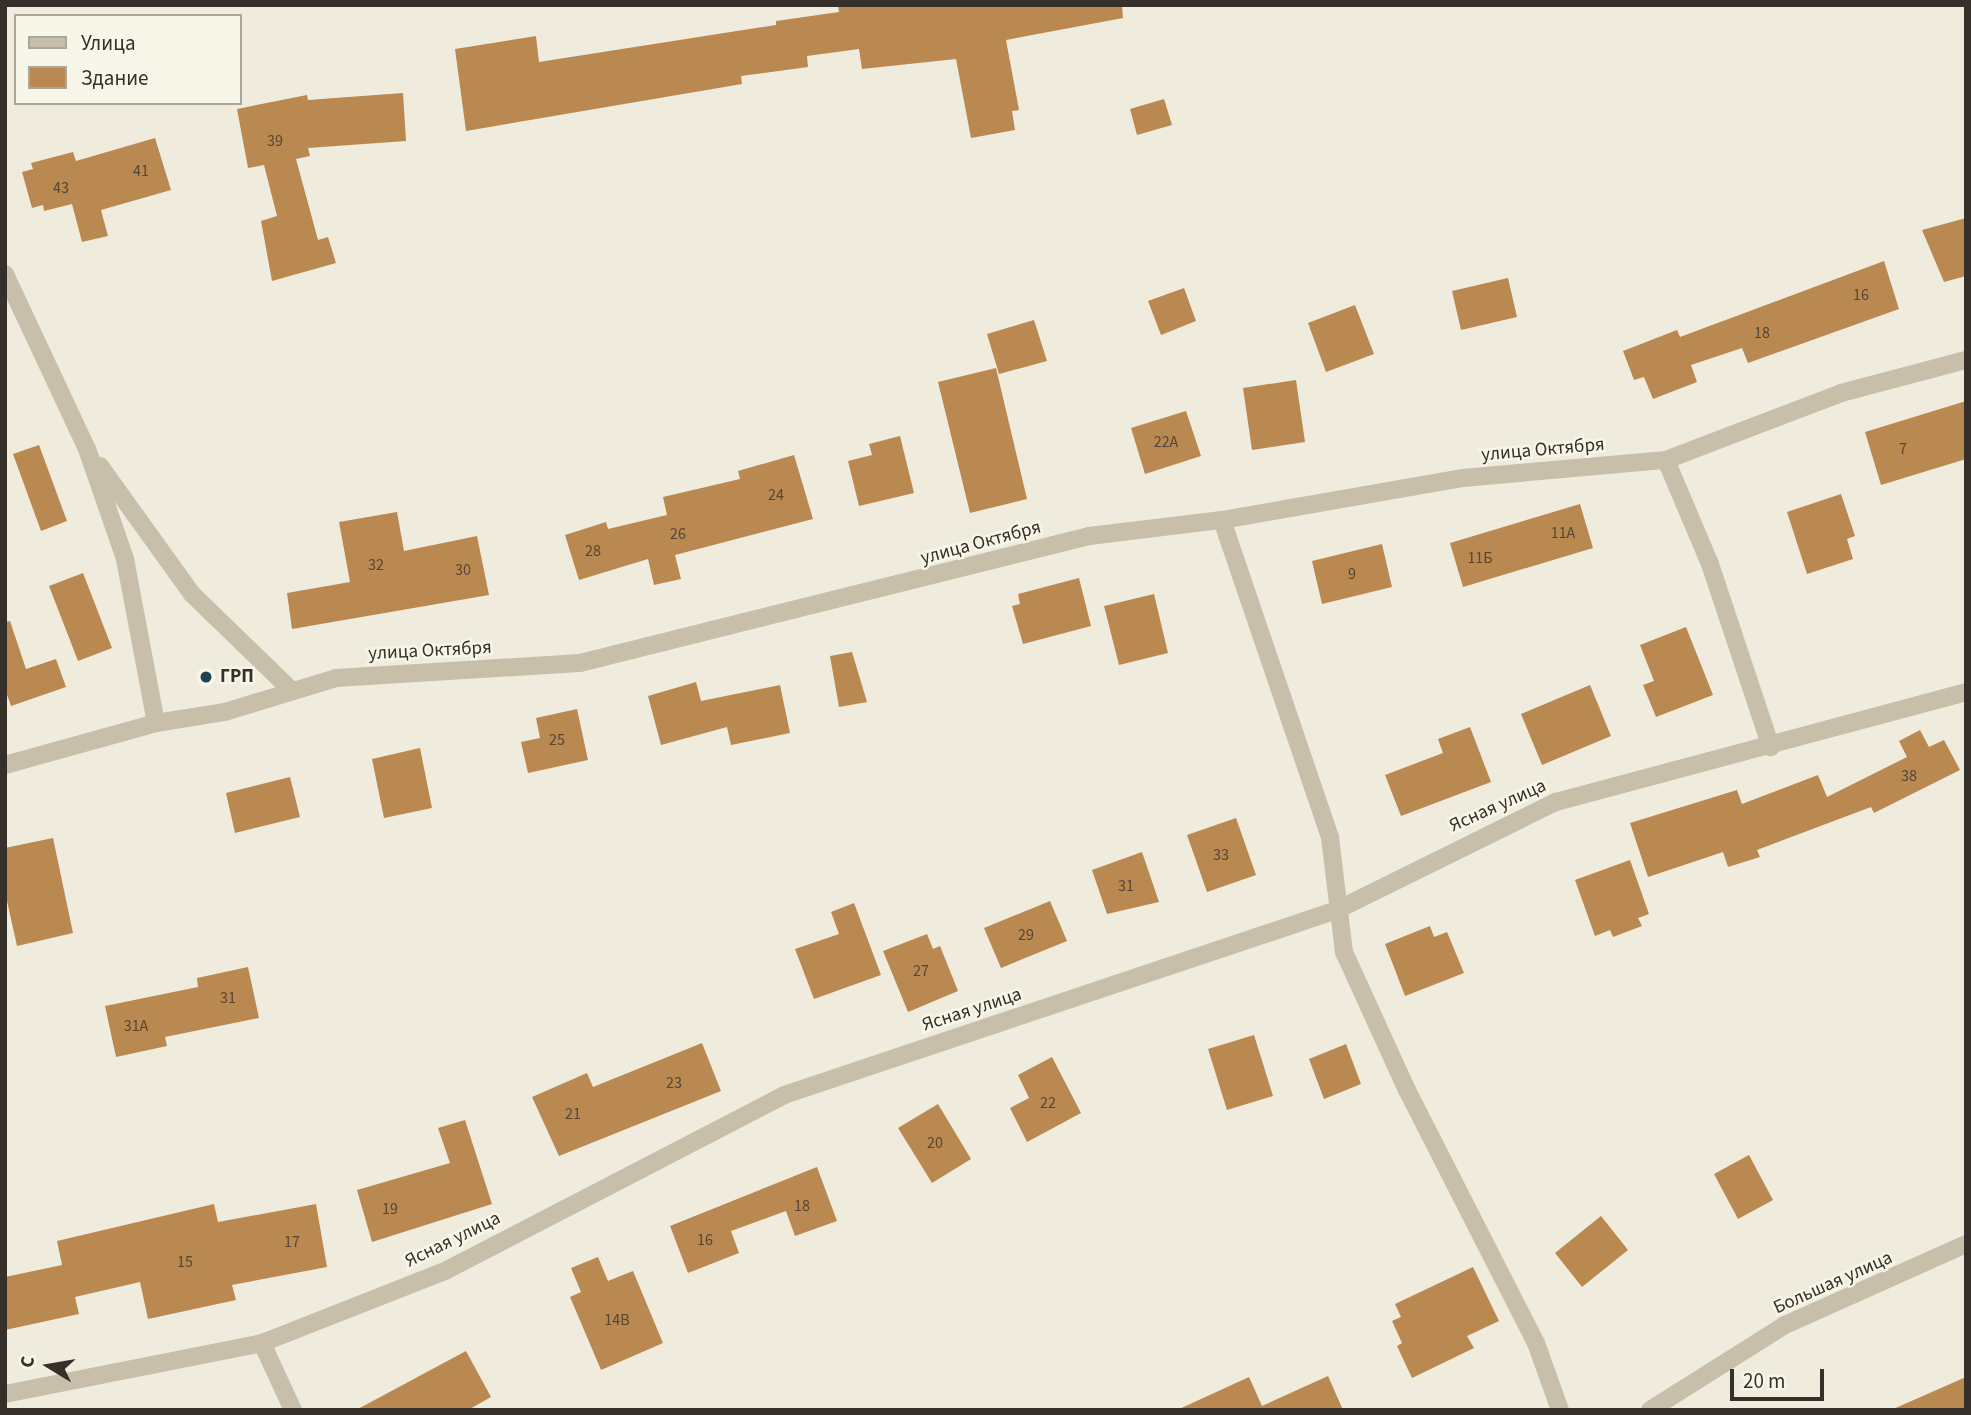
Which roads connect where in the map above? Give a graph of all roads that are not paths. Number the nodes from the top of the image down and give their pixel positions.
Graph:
1 (5, 274) edge
2 (1966, 360) edge
3 (88, 449) junction
4 (1667, 460) junction
5 (1222, 520) junction
6 (292, 691) junction
7 (1966, 692) edge
8 (156, 723) junction
9 (1771, 747) junction
10 (5, 765) edge
11 (1337, 910) junction
12 (1966, 1244) edge
13 (262, 1343) junction
14 (5, 1394) edge
15 (293, 1410) edge
16 (1560, 1410) edge
17 (1650, 1410) edge

1 - 3 street
2 - 4 street, улица Октября
3 - 6 street
3 - 8 street
4 - 5 street, улица Октября
4 - 9 street
5 - 6 street, улица Октября
5 - 11 street
6 - 8 street, улица Октября
7 - 9 street, Ясная улица
8 - 10 street, улица Октября
9 - 11 street, Ясная улица
11 - 13 street, Ясная улица
11 - 16 street
12 - 17 street, Большая улица
13 - 14 street, Ясная улица
13 - 15 street

